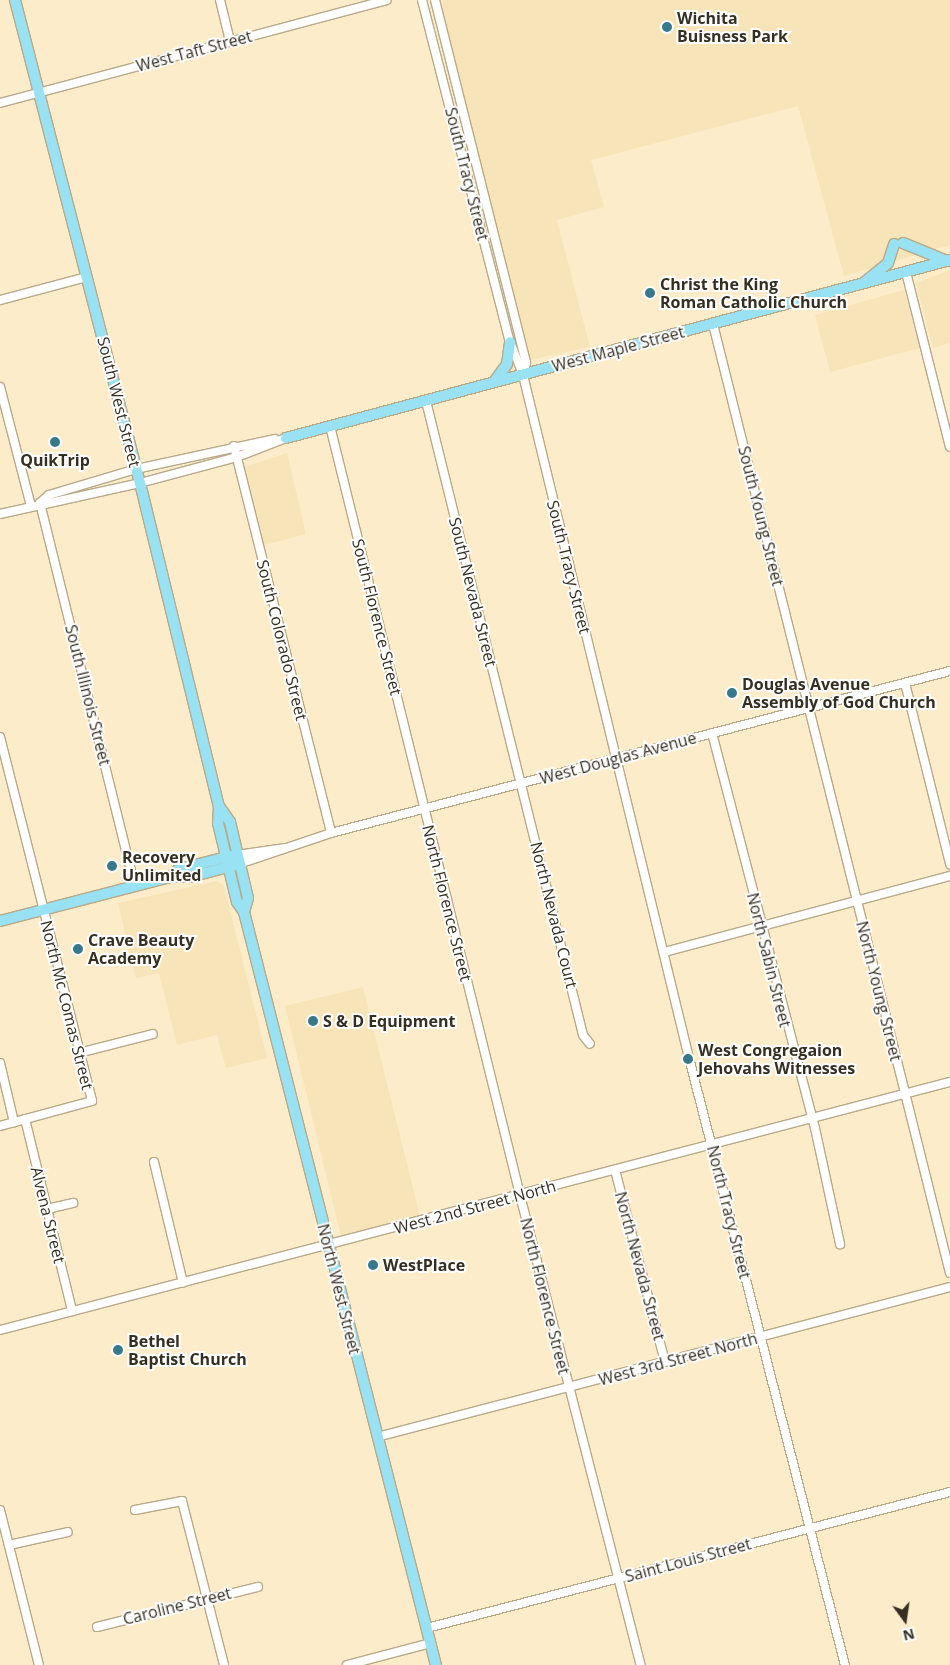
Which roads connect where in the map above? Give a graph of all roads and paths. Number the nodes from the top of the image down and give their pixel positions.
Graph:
1 (15, 0) edge
2 (220, 0) edge
3 (387, 0) edge
4 (422, 0) edge
5 (435, 0) edge
6 (230, 41) junction
7 (40, 92) junction
8 (0, 103) edge
9 (949, 260) edge
10 (906, 272) junction
11 (87, 277) junction
12 (862, 284) junction
13 (0, 300) edge
14 (713, 324) junction
15 (510, 342) junction
16 (523, 375) junction
17 (494, 382) junction
18 (0, 387) edge
19 (426, 400) junction
20 (330, 426) junction
21 (286, 438) junction
22 (234, 446) junction
23 (950, 447) edge
24 (186, 457) junction
25 (237, 457) junction
26 (136, 469) junction
27 (189, 470) junction
28 (140, 483) junction
29 (40, 503) junction
30 (31, 506) junction
31 (0, 514) edge
32 (950, 671) edge
33 (905, 683) junction
34 (808, 708) junction
35 (712, 733) junction
36 (0, 737) edge
37 (616, 759) junction
38 (521, 784) junction
39 (219, 806) junction
40 (424, 809) junction
41 (331, 833) junction
42 (238, 859) junction
43 (227, 862) junction
44 (950, 864) edge
45 (950, 876) edge
46 (136, 886) junction
47 (856, 900) junction
48 (43, 910) junction
49 (244, 912) junction
50 (0, 921) edge
51 (760, 926) junction
52 (664, 952) junction
53 (153, 1034) dead end
54 (590, 1044) dead end
55 (79, 1054) junction
56 (0, 1063) edge
57 (950, 1082) edge
58 (905, 1094) junction
59 (811, 1118) junction
60 (25, 1119) junction
61 (14, 1122) junction
62 (0, 1126) edge
63 (712, 1144) junction
64 (154, 1162) dead end
65 (615, 1170) junction
66 (520, 1195) junction
67 (73, 1204) dead end
68 (47, 1209) junction
69 (840, 1244) dead end
70 (328, 1246) junction
71 (950, 1273) edge
72 (183, 1283) junction
73 (950, 1286) edge
74 (72, 1311) junction
75 (0, 1330) edge
76 (760, 1337) junction
77 (666, 1362) junction
78 (568, 1387) junction
79 (377, 1437) junction
80 (950, 1492) edge
81 (0, 1510) edge
82 (135, 1510) dead end
83 (810, 1529) junction
84 (68, 1532) dead end
85 (9, 1545) junction
86 (619, 1579) junction
87 (258, 1587) dead end
88 (206, 1599) junction
89 (97, 1626) dead end
90 (427, 1628) junction
91 (431, 1643) junction
92 (39, 1665) edge
93 (224, 1665) edge
94 (347, 1665) edge
95 (436, 1665) edge
96 (641, 1665) edge
97 (845, 1665) edge

1 - 7 main road, South West Street
2 - 6 street
3 - 6 street, West Taft Street
4 - 15 street, South Tracy Street
5 - 16 street, South Tracy Street
6 - 7 street, West Taft Street
7 - 8 street, West Taft Street
7 - 11 main road, South West Street
9 - 10 main road, West Maple Street
9 - 12 main road
10 - 12 main road, West Maple Street
10 - 23 street
11 - 13 street
11 - 26 main road, South West Street
12 - 14 main road, West Maple Street
14 - 16 main road, West Maple Street
14 - 34 street, South Young Street
15 - 16 street, South Tracy Street
15 - 17 main road
16 - 17 main road, West Maple Street
16 - 37 street, South Tracy Street
17 - 19 main road, West Maple Street
18 - 30 street
19 - 20 main road, West Maple Street
19 - 38 street, South Nevada Street
20 - 21 main road, West Maple Street
20 - 40 street, South Florence Street
21 - 22 street, West Maple Street
21 - 25 street, West Maple Street
22 - 24 street, West Maple Street
22 - 25 street, South Colorado Street
24 - 26 street, West Maple Street
24 - 27 street
25 - 27 street, West Maple Street
25 - 41 street, South Colorado Street
26 - 28 main road, South West Street
26 - 29 street, West Maple Street
27 - 28 street, West Maple Street
28 - 29 street, West Maple Street
28 - 39 main road, South West Street
29 - 30 street, West Maple Street
29 - 46 street, South Illinois Street
30 - 31 street, West Maple Street
32 - 33 street, West Douglas Avenue
33 - 34 street, West Douglas Avenue
33 - 44 street
34 - 35 street, West Douglas Avenue
34 - 47 street, North Young Street
35 - 37 street, West Douglas Avenue
35 - 51 street, North Sabin Street
36 - 48 street, North Mc Comas Street
37 - 38 street, West Douglas Avenue
37 - 52 street, North Tracy Street
38 - 40 street, West Douglas Avenue
38 - 54 street, North Nevada Court
39 - 42 main road, South West Street
39 - 43 main road, South West Street
40 - 41 street, West Douglas Avenue
40 - 66 street, North Florence Street
41 - 42 street, West Douglas Avenue
42 - 43 main road, West Douglas Avenue
42 - 49 main road, North West Street
43 - 46 main road, West Douglas Avenue
43 - 49 main road, North West Street
45 - 47 street
46 - 48 main road, West Douglas Avenue
47 - 51 street
47 - 58 street, North Young Street
48 - 50 main road, West Douglas Avenue
48 - 55 street, North Mc Comas Street
49 - 70 main road, North West Street
51 - 52 street
51 - 59 street, North Sabin Street
52 - 63 street, North Tracy Street
53 - 55 street
55 - 60 street, North Mc Comas Street
56 - 61 street
57 - 58 street, West 2nd Street North
58 - 59 street, West 2nd Street North
58 - 71 street, North Young Street
59 - 63 street, West 2nd Street North
59 - 69 street, North Sabin Street
60 - 61 street
60 - 68 street, Alvena Street
61 - 62 street
63 - 65 street, West 2nd Street North
63 - 76 street, North Tracy Street
64 - 72 street
65 - 66 street, West 2nd Street North
65 - 77 street, North Nevada Street
66 - 70 street, West 2nd Street North
66 - 78 street, North Florence Street
67 - 68 street
68 - 74 street, Alvena Street
70 - 72 street, West 2nd Street North
70 - 79 main road, North West Street
72 - 74 street, West 2nd Street North
73 - 76 street, West 3rd Street North
74 - 75 street, West 2nd Street North
76 - 77 street, West 3rd Street North
76 - 83 street, North Tracy Street
77 - 78 street, West 3rd Street North
78 - 79 street, West 3rd Street North
78 - 86 street, North Florence Street
79 - 90 main road, North West Street
80 - 83 street, Saint Louis Street
81 - 85 street
82 - 88 street
83 - 86 street, Saint Louis Street
83 - 97 street, North Tracy Street
84 - 85 street
85 - 92 street
86 - 90 street, Saint Louis Street
86 - 96 street, North Florence Street
87 - 88 street, Caroline Street
88 - 89 street, Caroline Street
88 - 93 street
90 - 91 main road, North West Street
91 - 94 street
91 - 95 main road, North West Street

